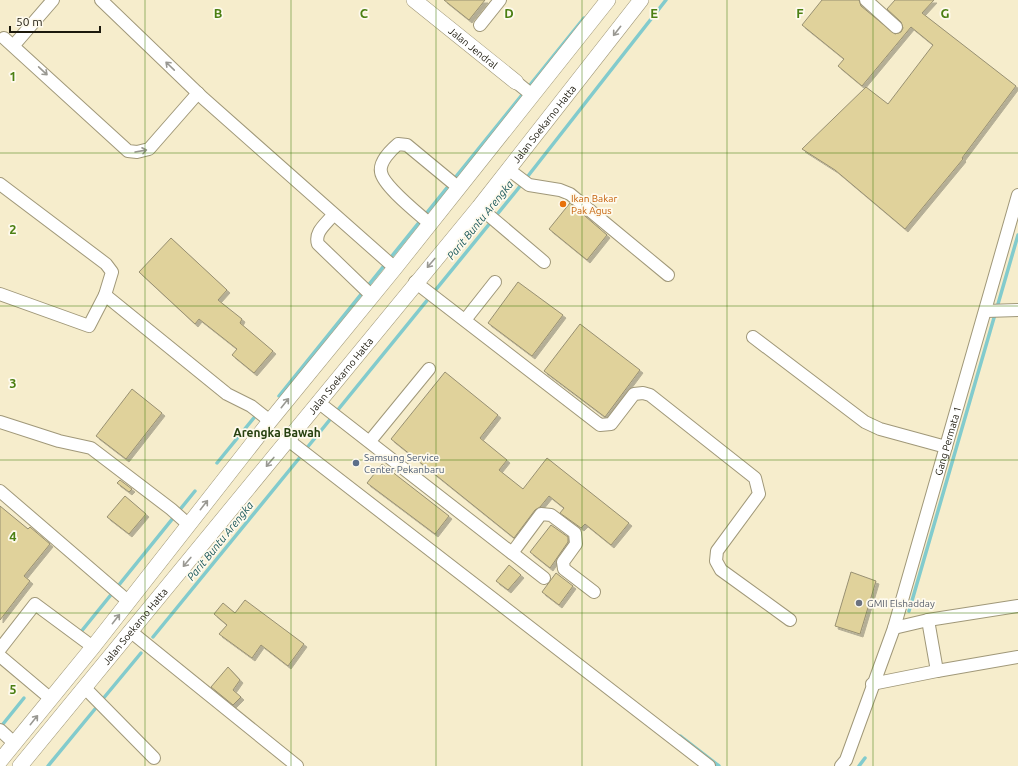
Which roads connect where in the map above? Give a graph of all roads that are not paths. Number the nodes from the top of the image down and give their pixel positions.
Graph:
1 (53, 0) edge
2 (101, 0) edge
3 (414, 0) edge
4 (500, 0) edge
5 (642, 0) edge
6 (866, 0) edge
7 (603, 2) edge
8 (480, 25) dead end
9 (896, 27) dead end
10 (516, 82) joint
11 (198, 93) junction
12 (530, 93) junction
13 (508, 169) junction
14 (0, 184) edge
15 (454, 184) junction
16 (1018, 195) edge
17 (489, 214) junction
18 (333, 215) junction
19 (425, 220) junction
20 (544, 262) dead end
21 (391, 265) junction
22 (668, 275) dead end
23 (415, 282) junction
24 (495, 282) dead end
25 (0, 294) edge
26 (105, 295) junction
27 (372, 296) junction
28 (1018, 310) edge
29 (990, 311) junction
30 (465, 320) junction
31 (753, 337) dead end
32 (429, 369) dead end
33 (318, 402) junction
34 (266, 417) junction
35 (0, 422) edge
36 (288, 440) junction
37 (370, 442) junction
38 (946, 447) junction
39 (0, 492) edge
40 (186, 522) junction
41 (512, 553) junction
42 (544, 578) dead end
43 (594, 592) dead end
44 (126, 600) junction
45 (1018, 606) edge
46 (790, 620) dead end
47 (928, 620) junction
48 (894, 628) junction
49 (130, 631) junction
50 (93, 647) junction
51 (0, 649) edge
52 (0, 656) edge
53 (1018, 657) edge
54 (937, 670) junction
55 (872, 684) junction
56 (84, 687) junction
57 (51, 699) junction
58 (0, 730) edge
59 (14, 743) junction
60 (154, 758) dead end
61 (0, 760) edge
62 (20, 766) edge
63 (298, 766) edge
64 (708, 766) edge
65 (841, 766) edge

1 -> 11 street
11 -> 2 street
3 - 10 main road, Jalan Jendral
4 - 8 street
5 -> 13 main road, Jalan Soekarno Hatta
6 - 9 street
7 - 12 main road, Jalan Soekarno Hatta
10 - 12 street, Jalan Jendral
11 - 18 street
12 - 15 main road, Jalan Soekarno Hatta
13 - 17 main road, Jalan Soekarno Hatta
13 - 22 street
14 - 26 street
15 - 19 main road, Jalan Soekarno Hatta
15 - 19 street
16 - 29 street, Gang Permata 1
17 - 20 street
17 -> 23 main road, Jalan Soekarno Hatta
18 - 21 street
18 - 27 street
19 - 21 main road, Jalan Soekarno Hatta
21 - 27 main road, Jalan Soekarno Hatta
23 - 30 street
23 - 33 main road, Jalan Soekarno Hatta
24 - 30 street
25 - 26 street
26 - 34 street
34 -> 27 main road, Jalan Soekarno Hatta
28 - 29 street
29 - 38 street, Gang Permata 1
30 - 46 street
31 - 38 street
32 - 37 street
33 - 36 main road, Jalan Soekarno Hatta
33 - 37 street
40 -> 34 main road, Jalan Soekarno Hatta
35 - 40 street
36 -> 49 main road, Jalan Soekarno Hatta
36 - 64 street
37 - 41 street
38 - 48 street, Gang Permata 1
39 - 44 street
40 - 44 main road, Jalan Soekarno Hatta
41 - 42 street
41 - 43 street
50 -> 44 main road, Jalan Soekarno Hatta
45 - 47 street
47 - 48 street
47 - 54 street
48 - 55 street, Gang Permata 1
49 - 56 main road, Jalan Soekarno Hatta
49 - 63 street
50 - 51 street
50 - 57 main road, Jalan Soekarno Hatta
52 - 57 street
53 - 54 street
54 - 55 street
55 - 65 street, Gang Permata 1
56 - 60 street
56 - 62 main road, Jalan Soekarno Hatta
59 -> 57 main road, Jalan Soekarno Hatta
58 - 59 street
59 - 61 main road, Jalan Soekarno Hatta

